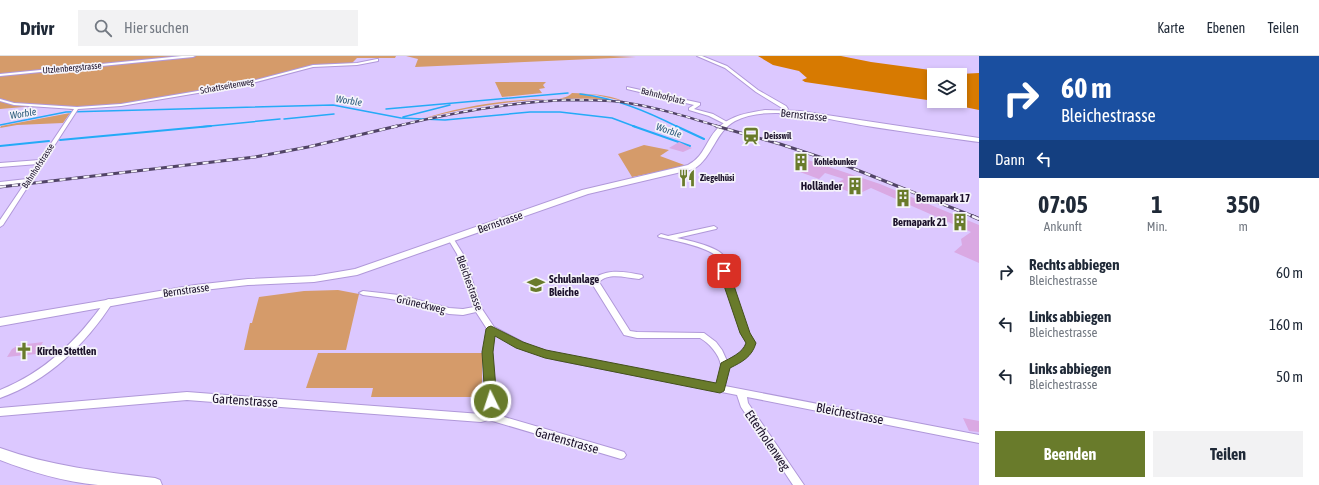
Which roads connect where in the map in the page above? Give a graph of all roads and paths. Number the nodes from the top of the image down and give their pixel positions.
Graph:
1 (192, 56) edge
2 (699, 56) edge
3 (377, 60) dead end
4 (0, 75) edge
5 (628, 88) dead end
6 (0, 100) edge
7 (75, 110) junction
8 (784, 110) junction
9 (727, 123) junction
10 (979, 140) edge
11 (40, 162) junction
12 (0, 164) edge
13 (28, 181) junction
14 (0, 184) edge
15 (0, 225) edge
16 (714, 228) dead end
17 (661, 236) dead end
18 (670, 237) junction
19 (451, 239) junction
20 (640, 277) dead end
21 (363, 293) dead end
22 (109, 302) junction
23 (478, 309) junction
24 (0, 322) edge
25 (491, 329) junction
26 (725, 366) junction
27 (720, 388) junction
28 (741, 393) junction
29 (0, 394) edge
30 (0, 412) edge
31 (489, 416) junction
32 (979, 439) edge
33 (0, 454) edge
34 (621, 455) dead end
35 (154, 485) edge
36 (799, 485) edge

1 - 4 street, Utzlenbergstrasse
2 - 8 street
3 - 7 street, Schattseitenweg
5 - 9 street, Bahnhofplatz
6 - 7 street
7 - 11 street, Bahnhofstrasse
8 - 9 main road, Bernstrasse
8 - 10 main road, Bernstrasse
9 - 19 main road, Bernstrasse
11 - 12 street
11 - 13 street, Bahnhofstrasse
13 - 14 street
13 - 15 street, Bahnhofstrasse
16 - 18 street
17 - 18 street
18 - 26 street
19 - 22 main road, Bernstrasse
19 - 23 street, Bleichestrasse
20 - 26 street
21 - 23 street, Grüneckweg
22 - 24 main road, Bernstrasse
22 - 29 street
23 - 25 street, Bleichestrasse
25 - 27 street, Bleichestrasse
25 - 31 street
26 - 27 street
27 - 28 street, Bleichestrasse
28 - 32 street, Bleichestrasse
28 - 36 street, Etterholenweg
30 - 31 street, Gartenstrasse
31 - 34 street, Gartenstrasse
33 - 35 main road

